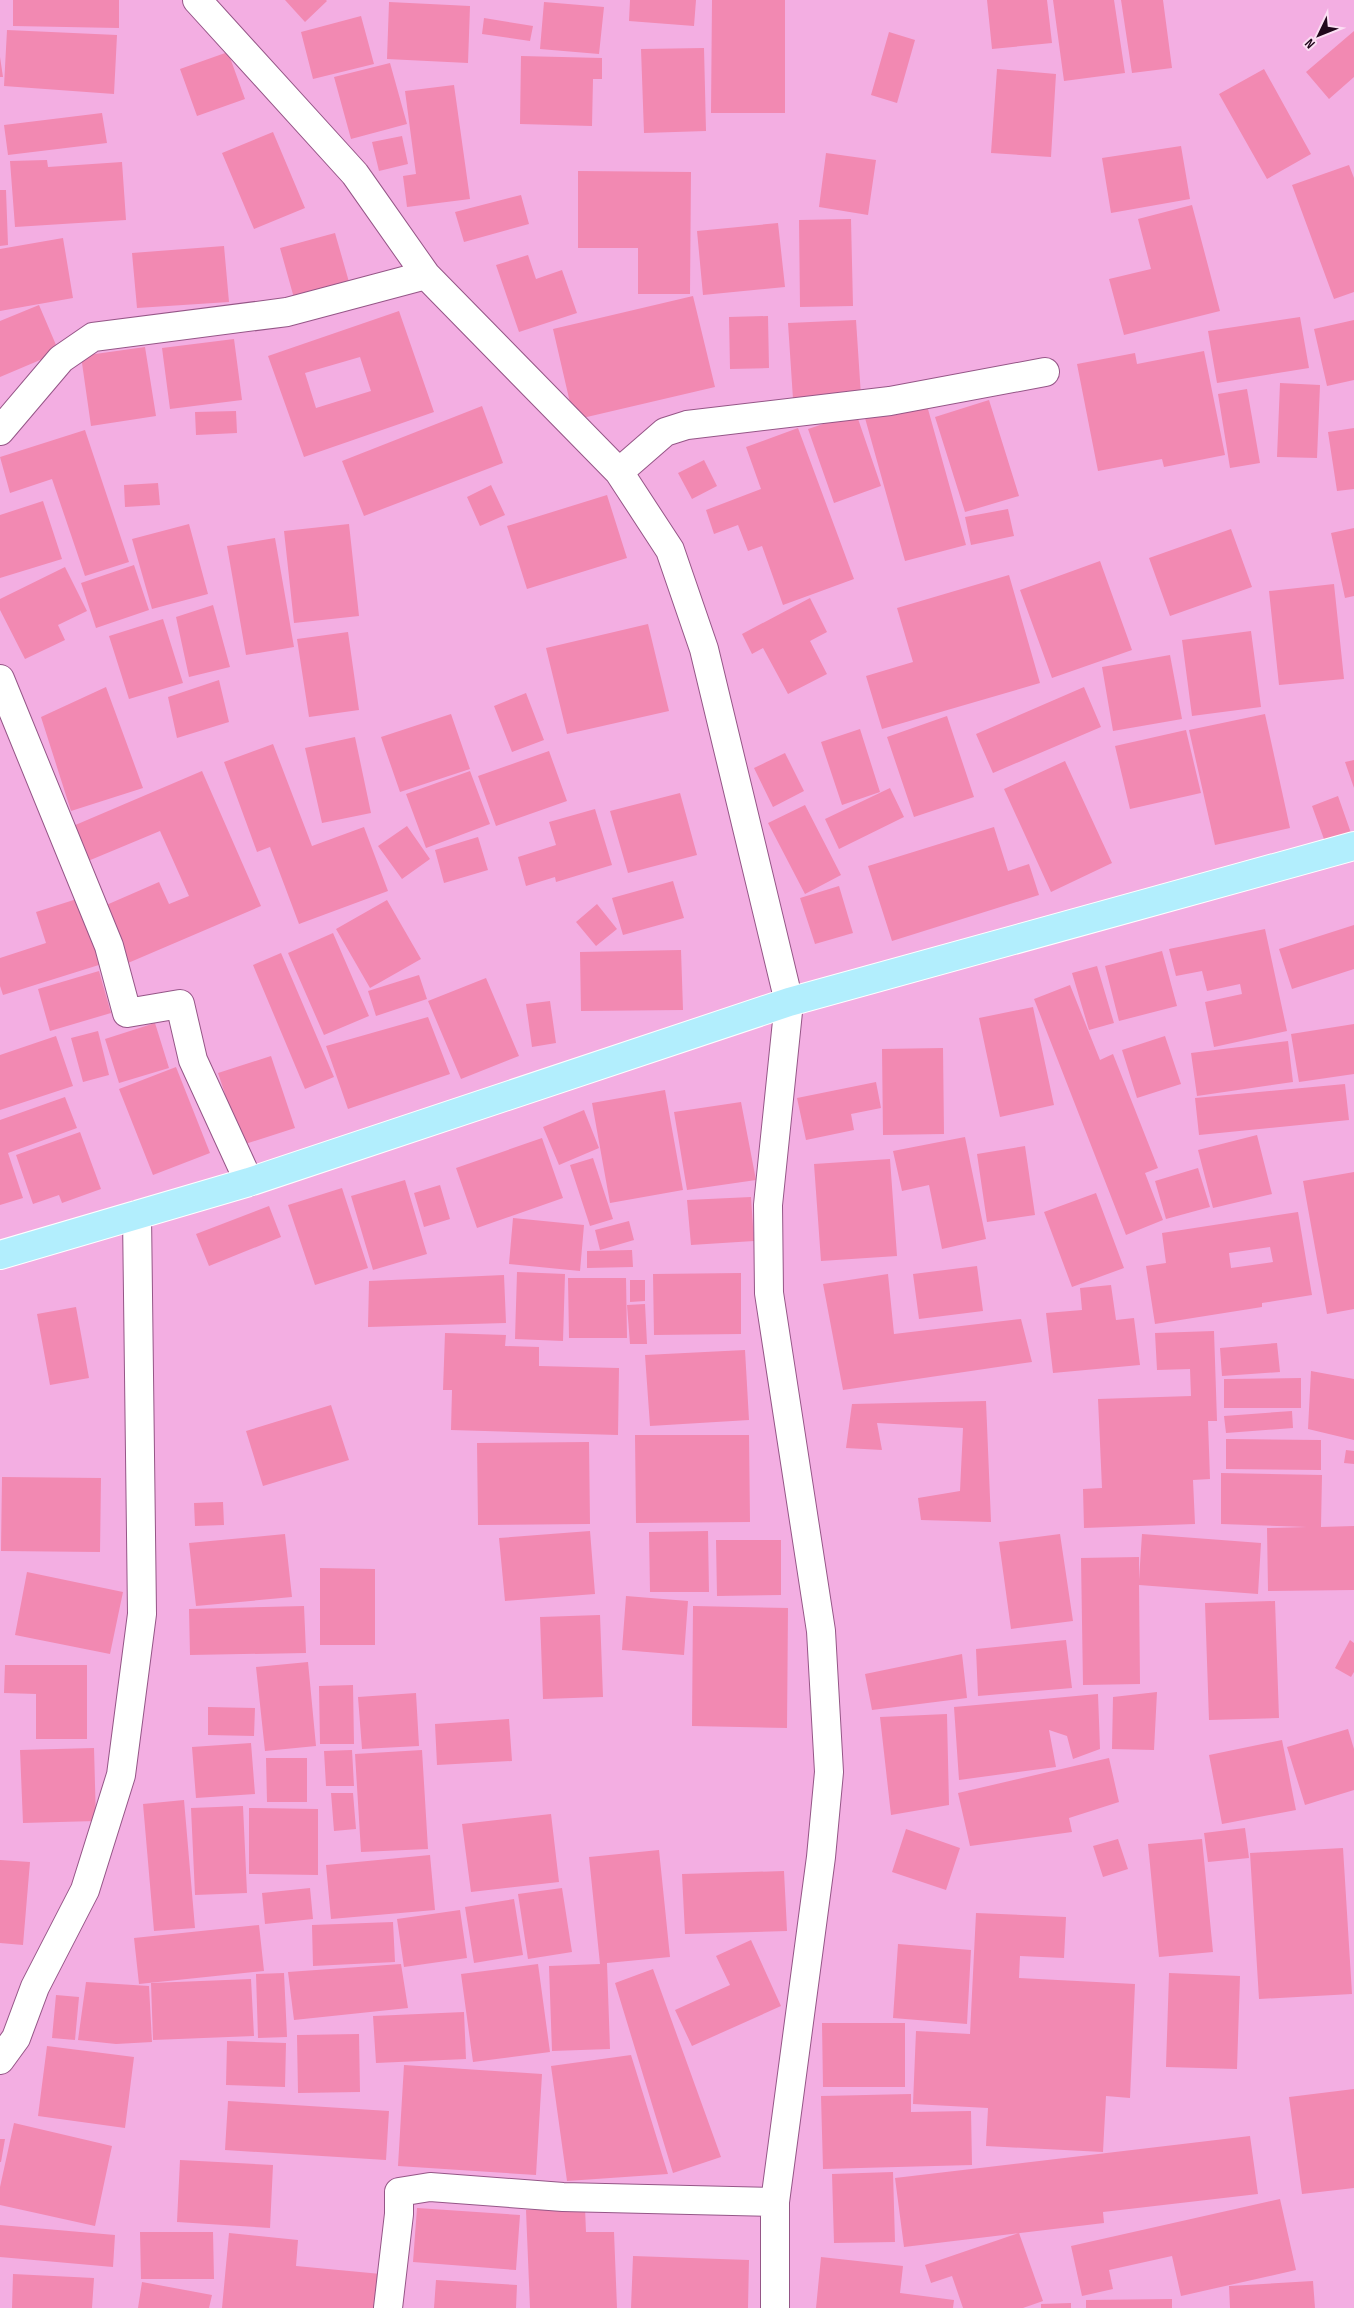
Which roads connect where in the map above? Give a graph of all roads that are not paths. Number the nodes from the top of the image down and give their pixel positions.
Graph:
1 (197, 0) edge
2 (426, 275) junction
3 (1045, 372) dead end
4 (0, 431) edge
5 (620, 472) junction
6 (0, 680) edge
7 (1354, 846) edge
8 (789, 1002) junction
9 (249, 1182) junction
10 (137, 1215) junction
11 (0, 1255) edge
12 (0, 2060) edge
13 (775, 2202) junction
14 (388, 2308) edge
15 (775, 2308) edge

1 - 2 street
2 - 4 street
2 - 5 street
3 - 5 street
5 - 8 street
6 - 9 street
7 - 8 main road
8 - 9 main road
8 - 13 street
9 - 10 main road
10 - 11 main road
10 - 12 street
13 - 14 street
13 - 15 street

